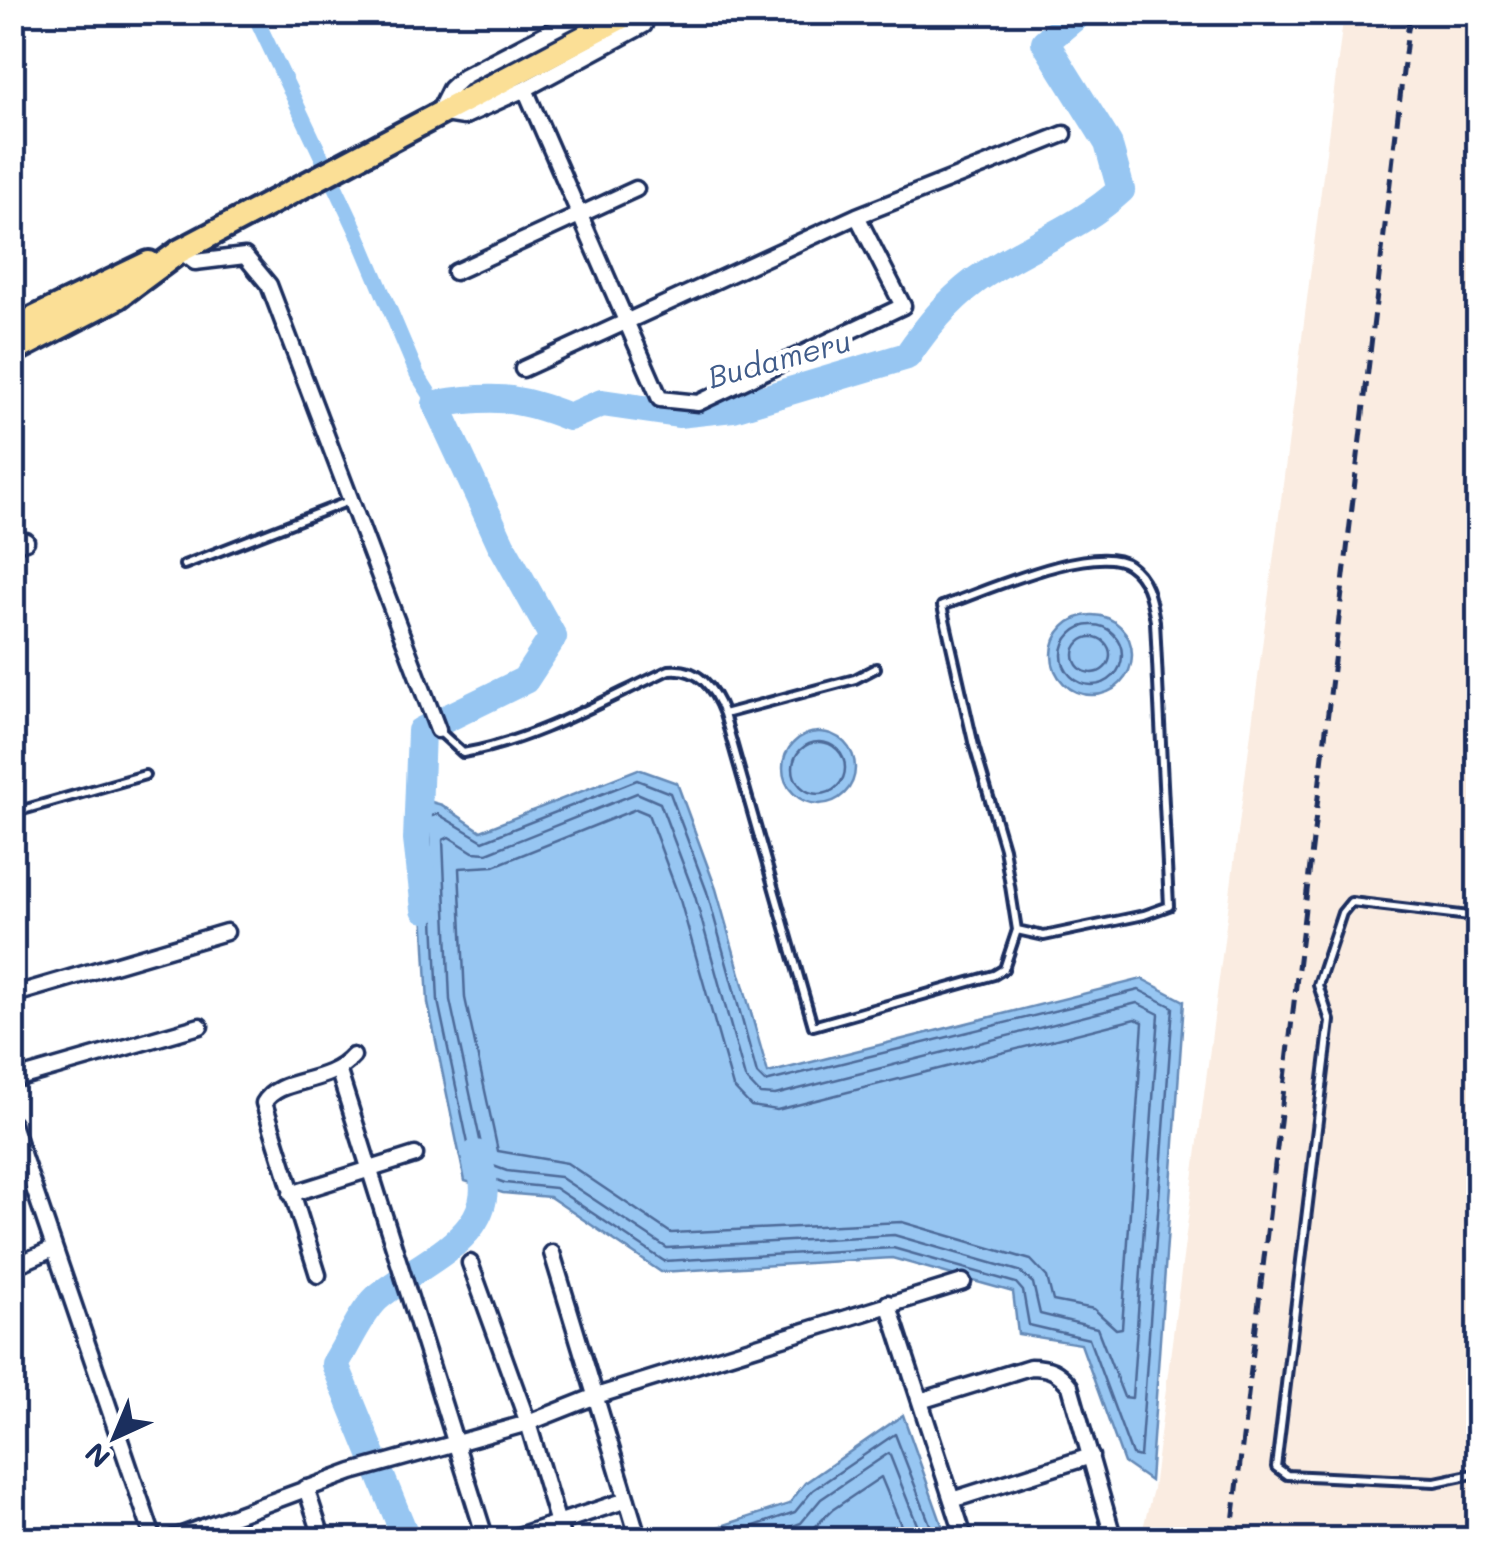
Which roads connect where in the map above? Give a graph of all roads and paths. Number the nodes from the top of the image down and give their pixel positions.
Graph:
1 (587, 12) edge
2 (635, 12) edge
3 (525, 88) junction
4 (438, 113) junction
5 (1064, 134) dead end
6 (636, 189) dead end
7 (580, 214) junction
8 (857, 216) junction
9 (180, 251) junction
10 (455, 272) dead end
11 (628, 318) junction
12 (12, 329) edge
13 (12, 352) edge
14 (523, 369) dead end
15 (350, 500) junction
16 (184, 565) dead end
17 (876, 668) dead end
18 (724, 714) junction
19 (438, 730) joint
20 (145, 775) dead end
21 (12, 814) edge
22 (1478, 917) edge
23 (1017, 930) junction
24 (226, 932) dead end
25 (12, 995) edge
26 (200, 1026) dead end
27 (353, 1056) dead end
28 (339, 1072) junction
29 (12, 1080) edge
30 (12, 1124) edge
31 (415, 1155) dead end
32 (18, 1162) edge
33 (368, 1170) junction
34 (291, 1194) junction
35 (54, 1250) junction
36 (552, 1253) dead end
37 (470, 1263) dead end
38 (12, 1268) edge
39 (318, 1275) dead end
40 (963, 1282) dead end
41 (888, 1302) junction
42 (596, 1396) junction
43 (920, 1401) junction
44 (528, 1423) junction
45 (456, 1444) junction
46 (1091, 1456) junction
47 (1478, 1473) edge
48 (306, 1488) junction
49 (627, 1500) junction
50 (952, 1500) junction
51 (558, 1523) junction
52 (318, 1538) edge
53 (154, 1540) edge
54 (168, 1540) edge
55 (486, 1540) edge
56 (506, 1540) edge
57 (563, 1540) edge
58 (639, 1540) edge
59 (965, 1540) edge
60 (1114, 1540) edge

1 - 4 street
2 - 3 street
2 - 4 main road
3 - 4 street
3 - 7 street
4 - 9 main road
5 - 8 street
6 - 7 street
7 - 10 street
7 - 11 street
8 - 11 street
8 - 11 street
9 - 12 main road
9 - 13 main road
9 - 15 street
11 - 14 street
15 - 16 lane
15 - 19 street
17 - 18 lane
18 - 19 lane
18 - 23 lane
20 - 21 lane
22 - 47 lane
23 - 23 lane
24 - 25 street
26 - 29 street
27 - 28 street
28 - 33 street
28 - 34 street
30 - 32 street
31 - 33 street
32 - 35 street
33 - 34 street
33 - 45 street
34 - 39 street
35 - 38 street
35 - 53 street
36 - 42 street
37 - 44 street
40 - 41 street
41 - 42 street
41 - 43 street
42 - 44 street
42 - 49 street
43 - 46 street
43 - 50 street
44 - 45 street
44 - 51 street
45 - 48 street
45 - 55 street
46 - 50 street
46 - 60 street
48 - 52 street
48 - 54 street
49 - 51 street
49 - 58 street
50 - 59 street
51 - 56 street
51 - 57 street

